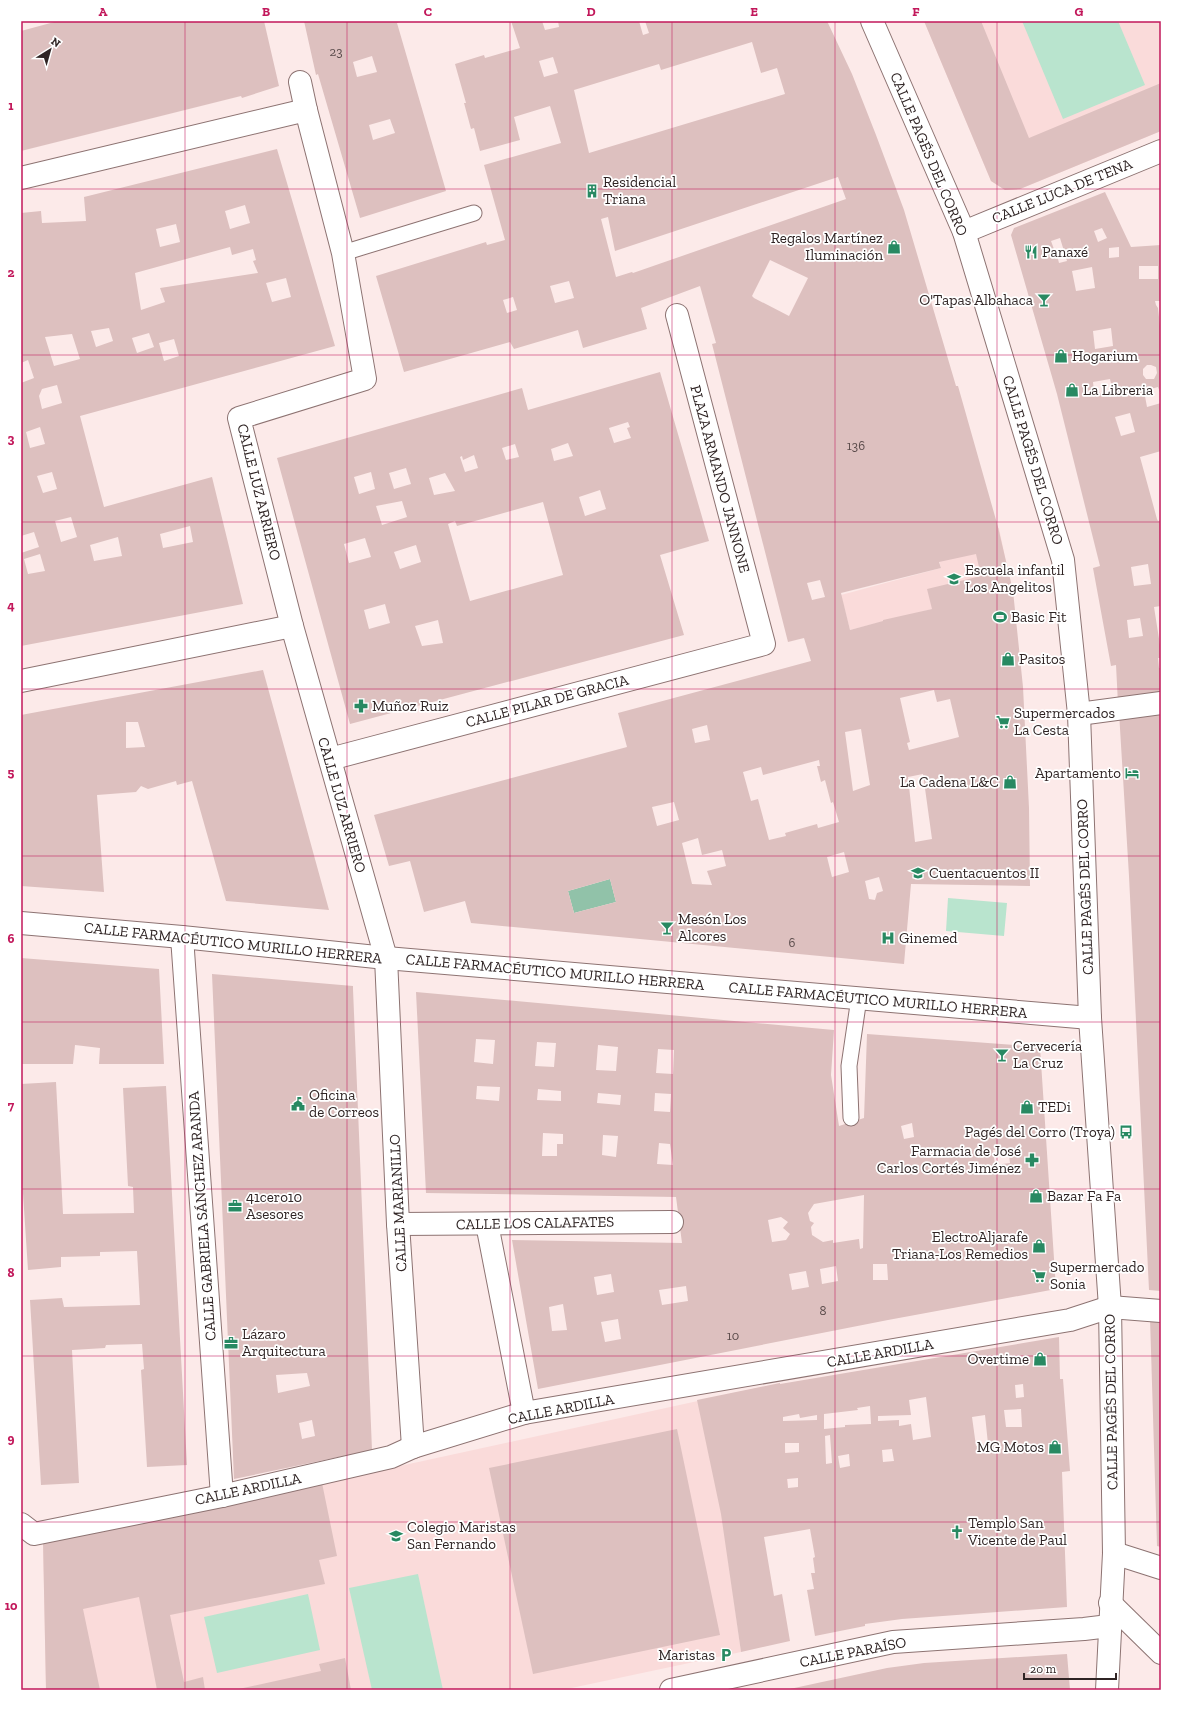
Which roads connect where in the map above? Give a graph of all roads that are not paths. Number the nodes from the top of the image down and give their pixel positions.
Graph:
1 (872, 21) edge
2 (300, 82) dead end
3 (306, 110) junction
4 (1161, 151) edge
5 (21, 178) edge
6 (474, 213) dead end
7 (964, 232) junction
8 (343, 253) junction
9 (677, 315) dead end
10 (292, 626) junction
11 (764, 644) joint
12 (21, 680) edge
13 (1161, 703) edge
14 (1079, 714) junction
15 (330, 759) junction
16 (21, 923) edge
17 (182, 937) junction
18 (386, 958) junction
19 (859, 998) junction
20 (1090, 1018) junction
21 (851, 1118) dead end
22 (672, 1222) dead end
23 (398, 1224) junction
24 (487, 1224) junction
25 (1110, 1307) junction
26 (1161, 1310) edge
27 (524, 1413) junction
28 (413, 1447) junction
29 (222, 1496) junction
30 (21, 1524) edge
31 (1114, 1553) junction
32 (1161, 1568) edge
33 (1110, 1602) junction
34 (1109, 1626) junction
35 (1161, 1653) edge
36 (671, 1690) edge
37 (1107, 1690) edge

1 - 7 street, CALLE PAGÉS DEL CORRO
2 - 3 street, CALLE LUZ ARRIERO
3 - 5 street
3 - 8 street, CALLE LUZ ARRIERO
4 - 7 street, CALLE LUCA DE TENA
6 - 8 lane
7 - 14 street, CALLE PAGÉS DEL CORRO
8 - 10 street, CALLE LUZ ARRIERO
9 - 11 street, PLAZA ARMANDO JANNONE
10 - 12 street
10 - 15 street, CALLE LUZ ARRIERO
11 - 15 street, CALLE PILAR DE GRACIA
13 - 14 street
14 - 20 street, CALLE PAGÉS DEL CORRO
15 - 18 street, CALLE LUZ ARRIERO
16 - 17 street, CALLE FARMACÉUTICO MURILLO HERRERA
17 - 18 street, CALLE FARMACÉUTICO MURILLO HERRERA
17 - 29 street, CALLE GABRIELA SÁNCHEZ ARANDA
18 - 19 street, CALLE FARMACÉUTICO MURILLO HERRERA
18 - 23 street, CALLE MARIANILLO
19 - 20 street, CALLE FARMACÉUTICO MURILLO HERRERA
19 - 21 lane
20 - 25 street, CALLE PAGÉS DEL CORRO
22 - 24 street, CALLE LOS CALAFATES
23 - 24 street, CALLE LOS CALAFATES
23 - 28 street, CALLE MARIANILLO
24 - 27 street
25 - 26 street
25 - 27 street, CALLE ARDILLA
25 - 31 street, CALLE PAGÉS DEL CORRO
27 - 28 street, CALLE ARDILLA
28 - 29 street, CALLE ARDILLA
29 - 30 street, CALLE ARDILLA
31 - 32 street
31 - 33 street, CALLE PAGÉS DEL CORRO
33 - 34 street, CALLE PAGÉS DEL CORRO
33 - 35 street
34 - 36 street, CALLE PARAÍSO
34 - 37 street, CALLE PAGÉS DEL CORRO

